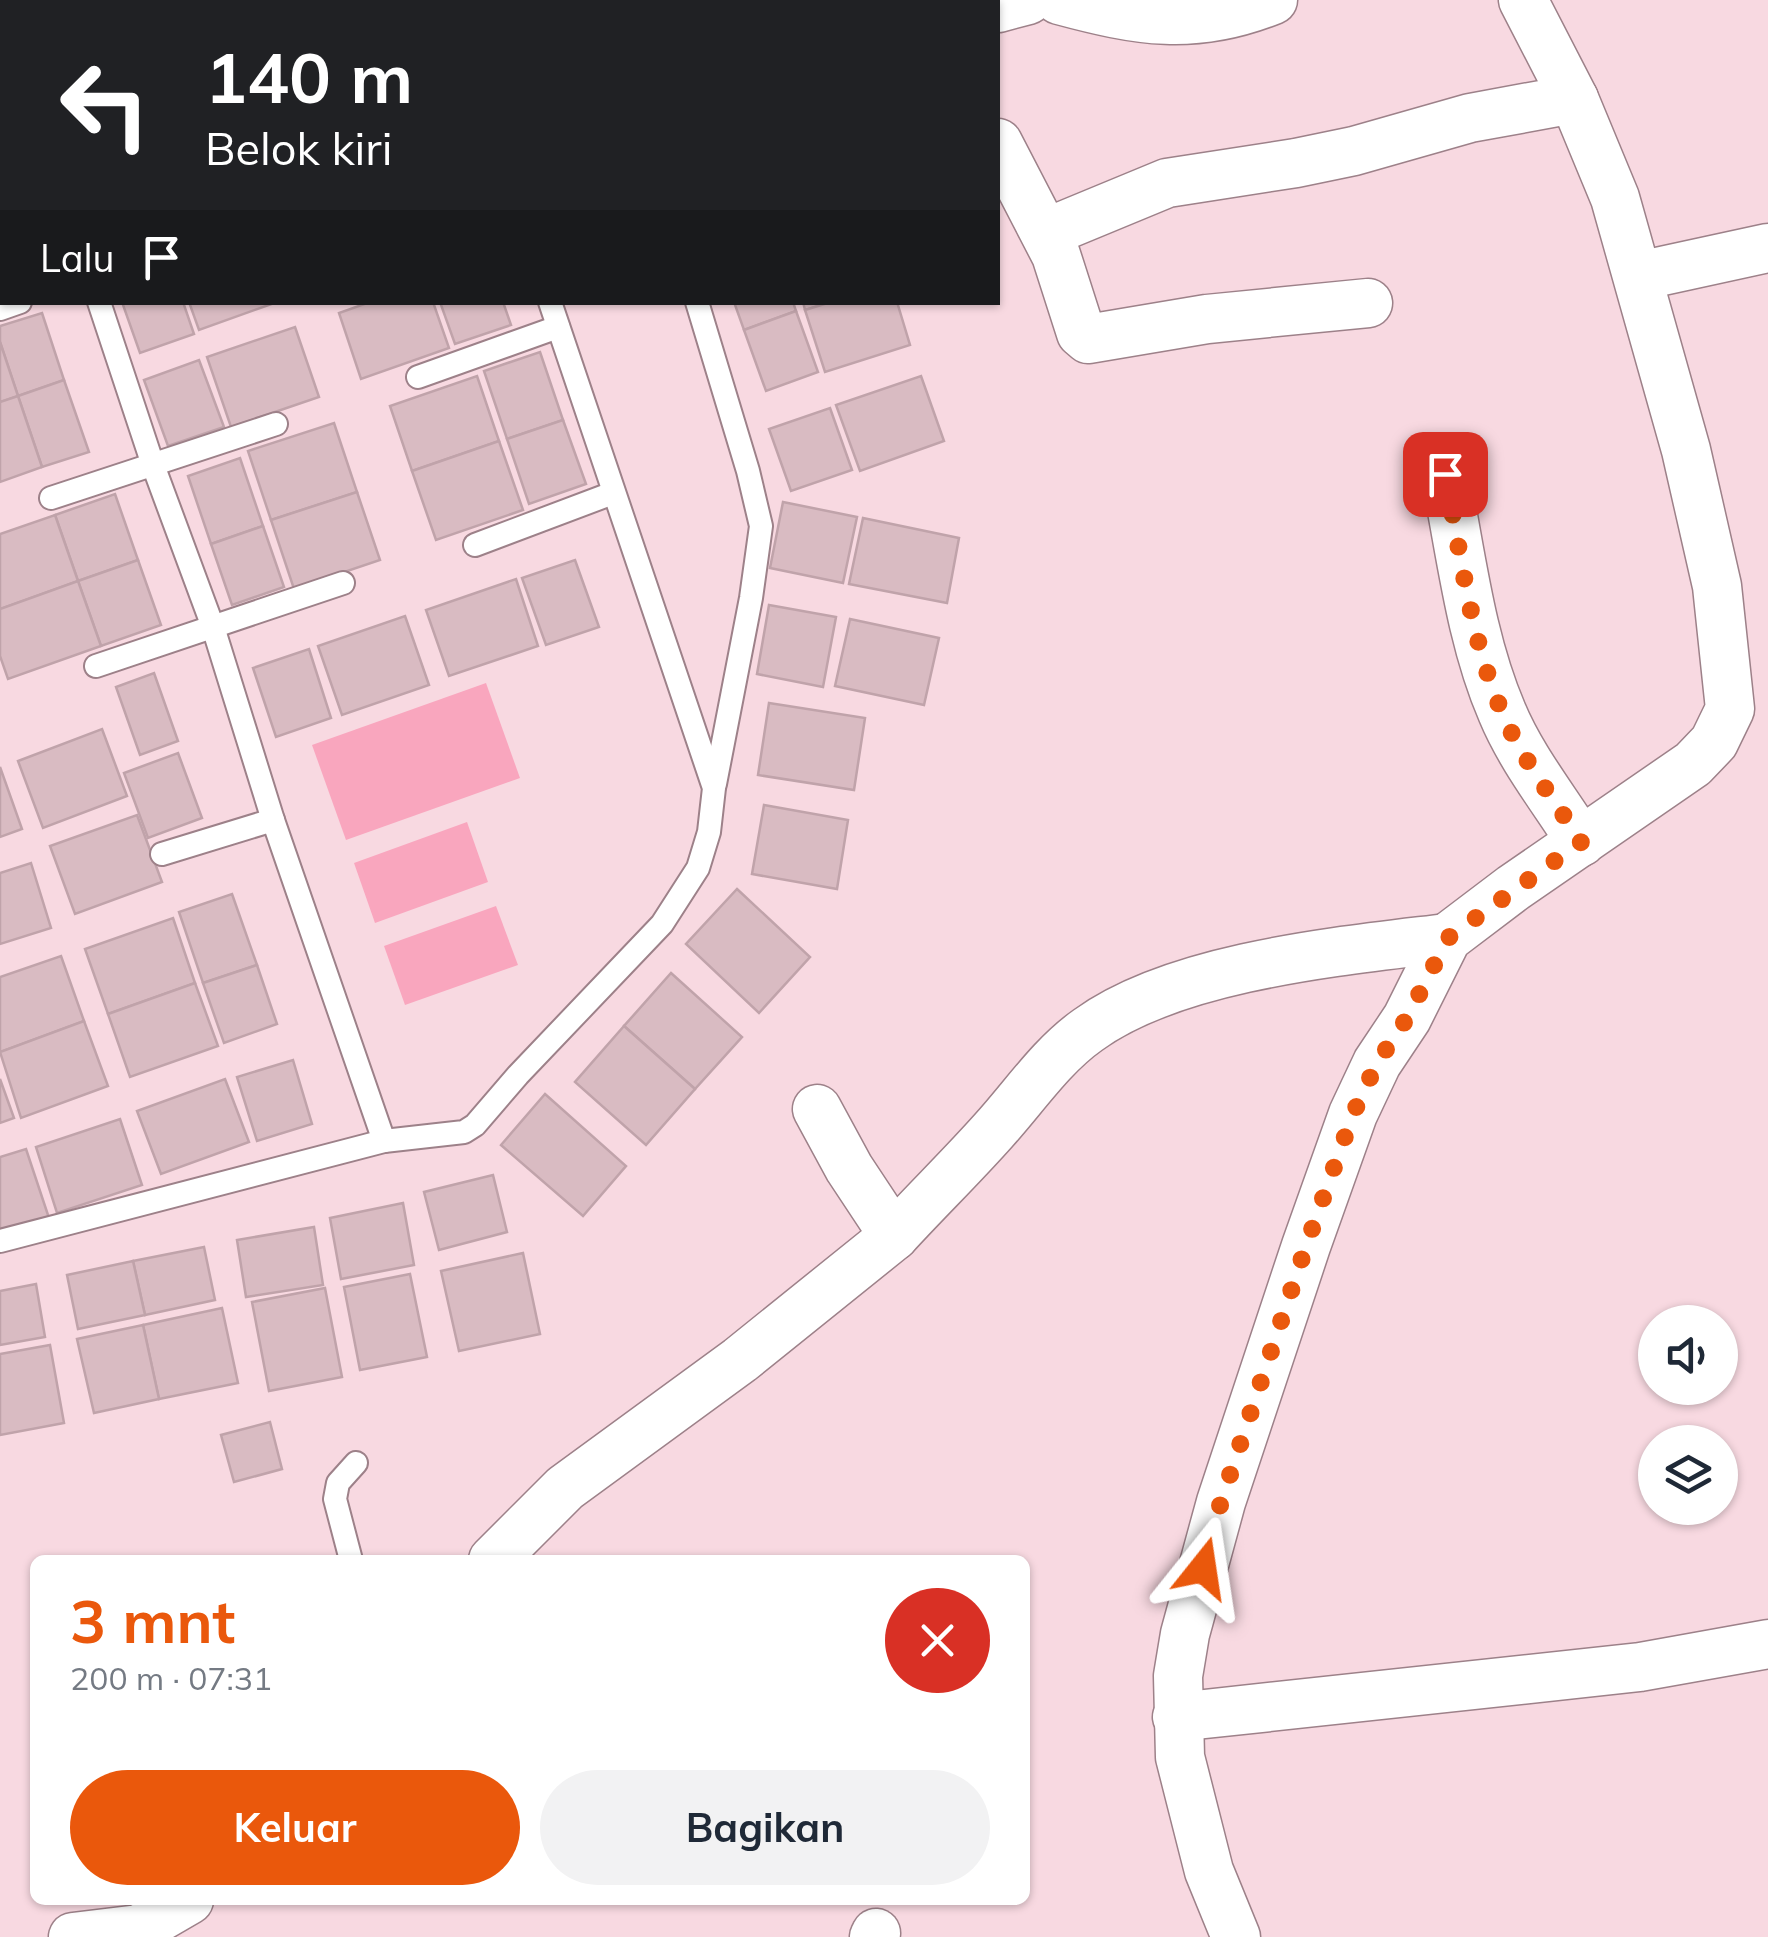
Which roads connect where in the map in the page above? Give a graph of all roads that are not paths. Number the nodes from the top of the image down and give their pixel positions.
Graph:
1 (1028, 0) edge
2 (1059, 0) edge
3 (1273, 0) edge
4 (1524, 0) edge
5 (1000, 7) edge
6 (1161, 11) edge
7 (1574, 99) junction
8 (1000, 148) edge
9 (1046, 233) junction
10 (1768, 248) edge
11 (1639, 276) junction
12 (1368, 302) dead end
13 (100, 305) edge
14 (551, 305) edge
15 (698, 305) edge
16 (558, 327) junction
17 (418, 377) dead end
18 (276, 424) dead end
19 (153, 465) junction
20 (1445, 474) dead end
21 (613, 493) junction
22 (50, 498) dead end
23 (475, 545) dead end
24 (343, 583) dead end
25 (213, 627) junction
26 (96, 666) dead end
27 (1749, 701) edge
28 (714, 788) junction
29 (273, 820) junction
30 (1581, 842) junction
31 (162, 854) dead end
32 (1448, 938) junction
33 (817, 1108) dead end
34 (384, 1141) junction
35 (894, 1236) junction
36 (0, 1242) edge
37 (356, 1463) dead end
38 (350, 1555) edge
39 (497, 1555) edge
40 (1768, 1644) edge
41 (1177, 1717) junction
42 (181, 1905) edge
43 (192, 1905) edge
44 (72, 1937) edge
45 (204, 1937) edge
46 (1236, 1937) edge

1 - 5 street
2 - 6 street
3 - 6 street
4 - 7 street
7 - 9 street
7 - 11 street
8 - 9 street
9 - 12 street
10 - 11 street
11 - 27 street
13 - 19 lane
14 - 16 lane
15 - 28 lane
16 - 17 lane
16 - 21 lane
18 - 19 lane
19 - 22 lane
19 - 25 lane
20 - 30 street
21 - 23 lane
21 - 28 lane
24 - 25 lane
25 - 26 lane
25 - 29 lane
27 - 30 street
28 - 34 lane
29 - 31 lane
29 - 34 lane
30 - 32 street
32 - 35 street
32 - 41 street
33 - 35 street
34 - 36 lane
35 - 39 street
37 - 38 lane
40 - 41 street
41 - 46 street
42 - 44 street
43 - 45 street

